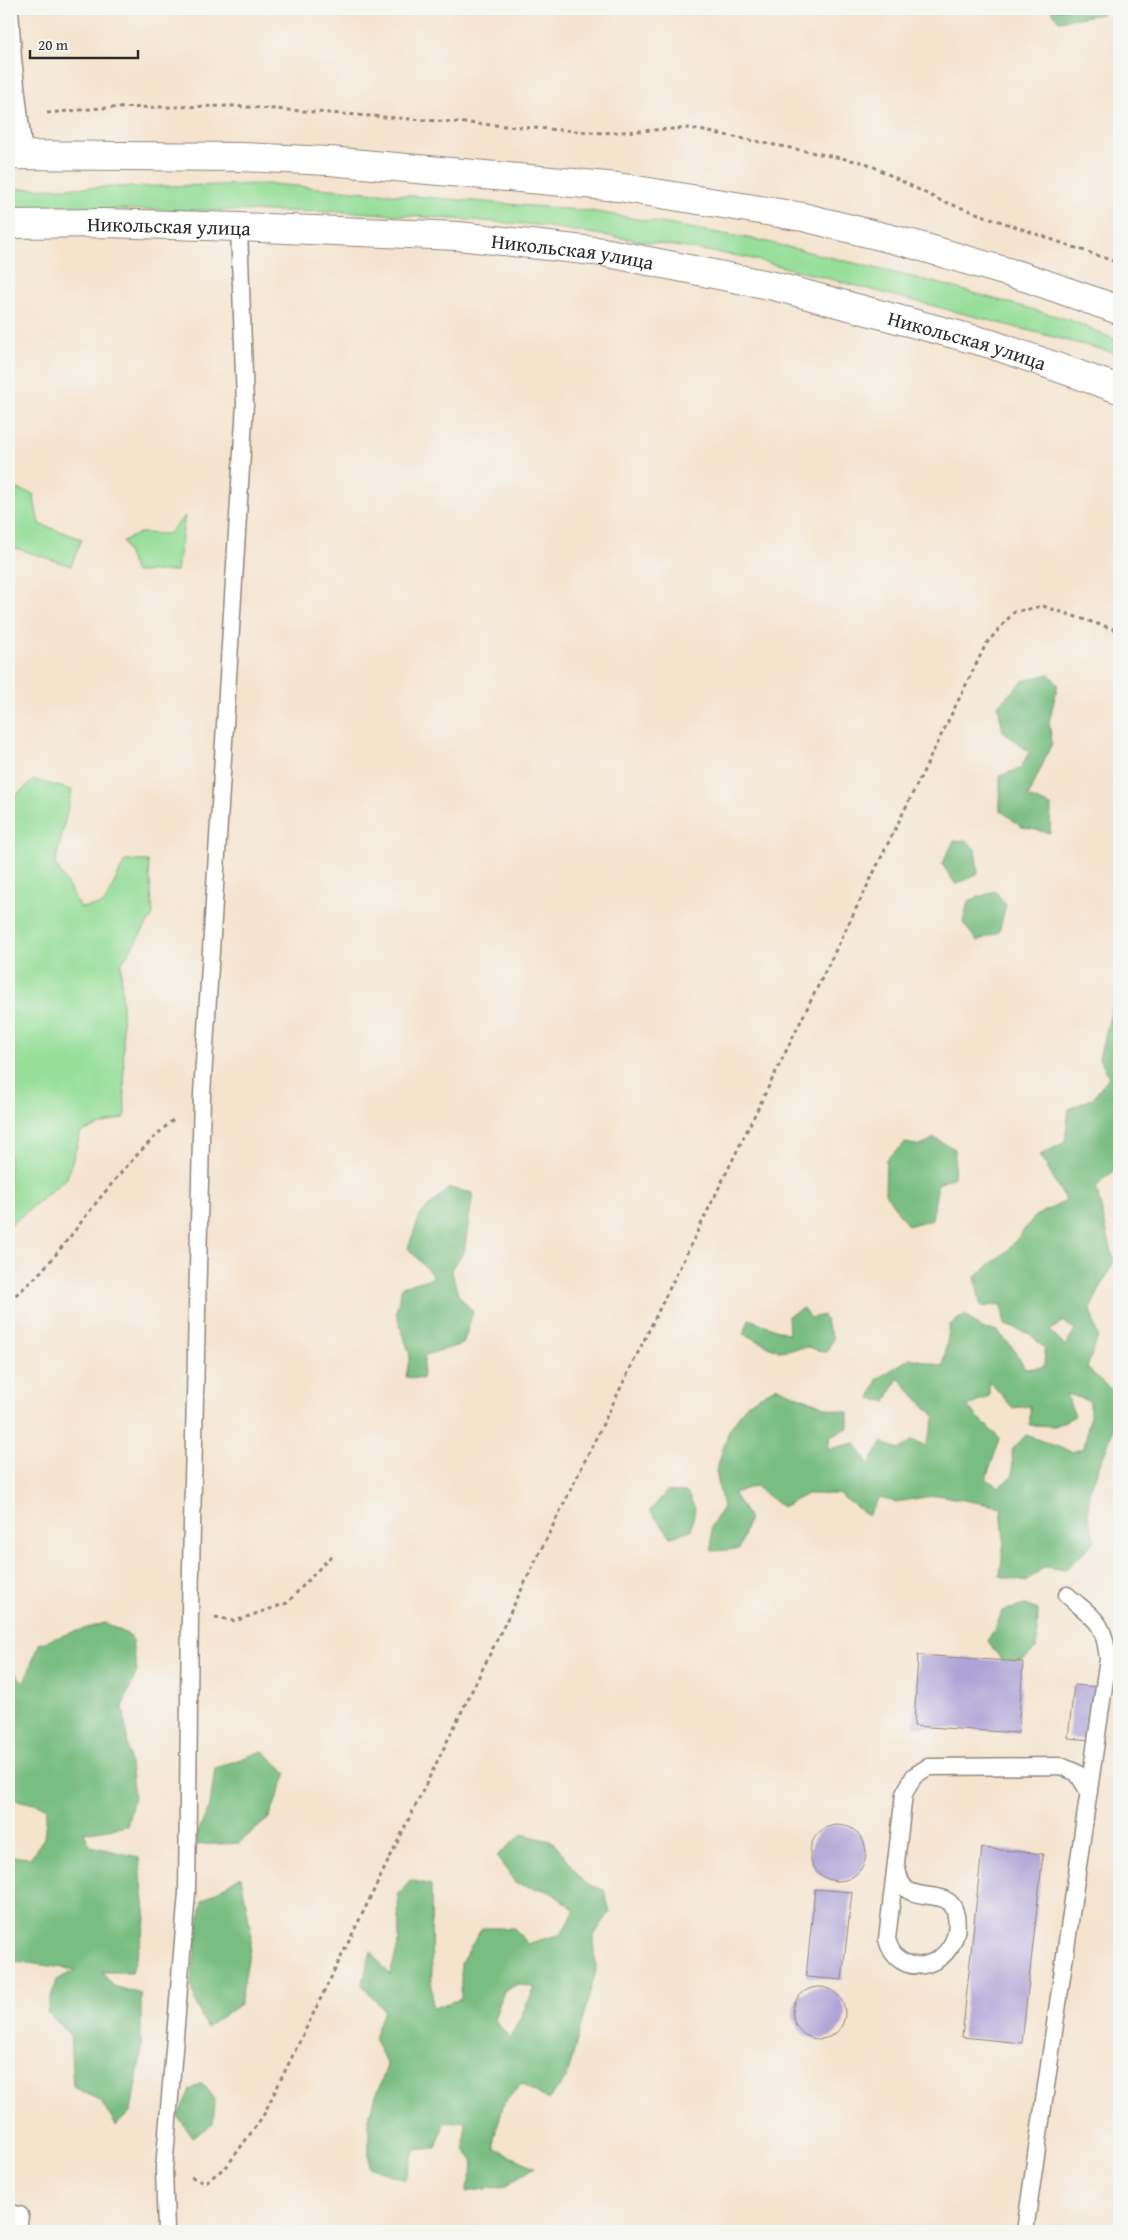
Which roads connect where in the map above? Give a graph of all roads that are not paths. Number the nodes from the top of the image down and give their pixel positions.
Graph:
1 (10, 9) edge
2 (17, 154) edge
3 (9, 224) edge
4 (239, 227) junction
5 (1119, 310) edge
6 (1119, 389) edge
7 (1067, 1595) dead end
8 (1089, 1792) junction
9 (896, 1864) junction
10 (9, 2213) edge
11 (18, 2231) edge
12 (166, 2231) edge
13 (1025, 2231) edge

1 - 2 lane
2 - 5 street
3 - 4 street, Никольская улица
4 - 6 street, Никольская улица
4 - 12 lane
7 - 8 lane
8 - 9 lane
8 - 13 lane
9 - 9 lane
10 - 11 lane

